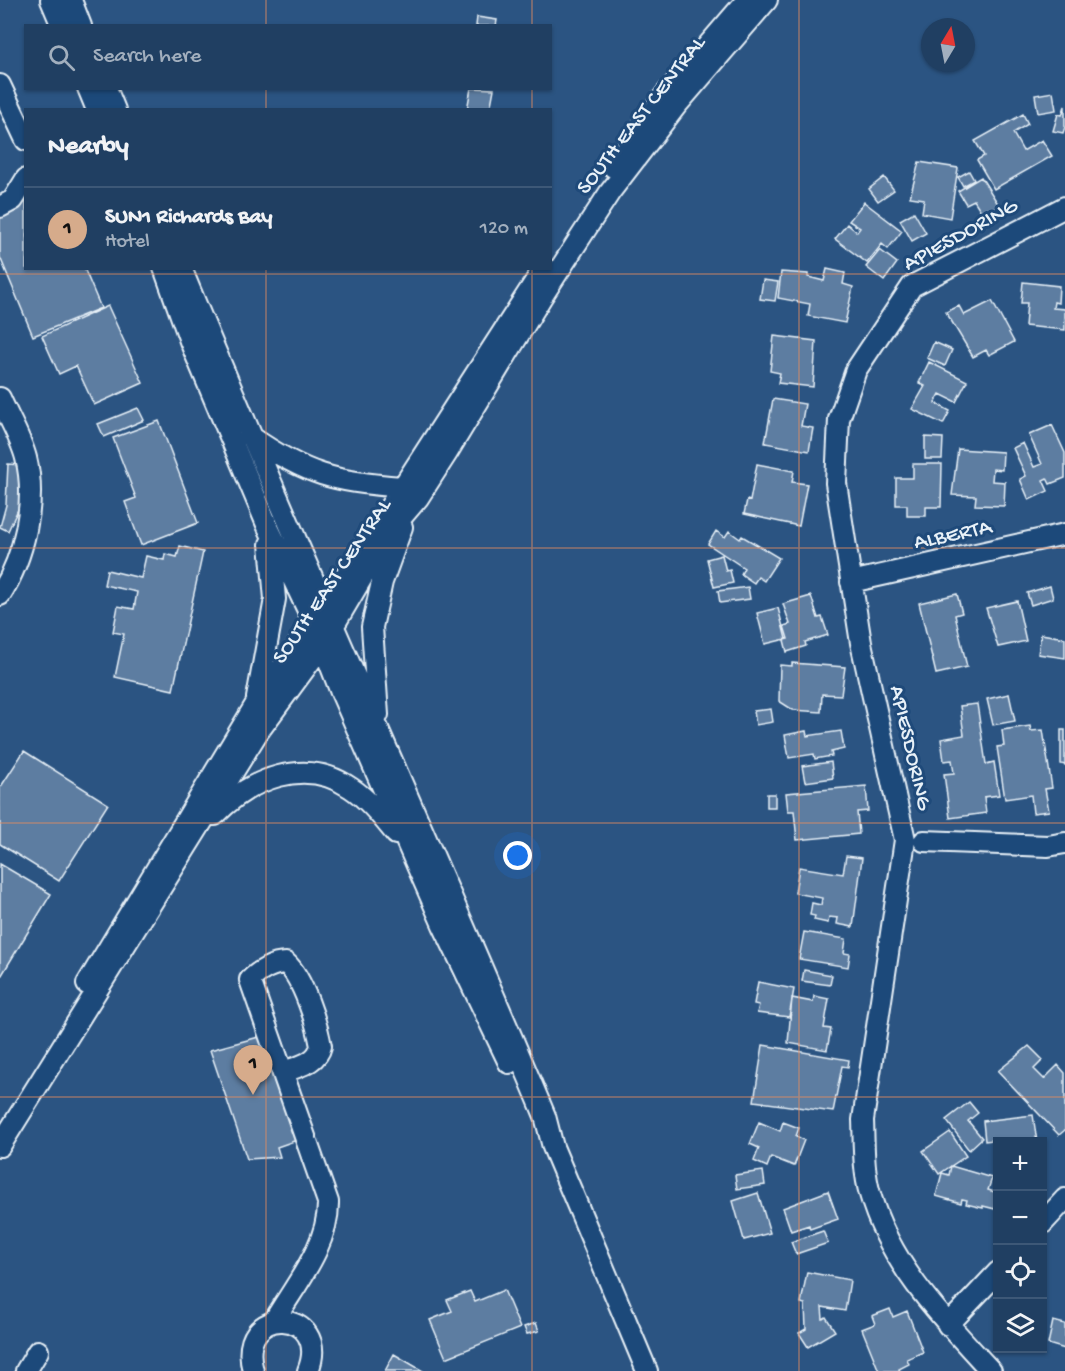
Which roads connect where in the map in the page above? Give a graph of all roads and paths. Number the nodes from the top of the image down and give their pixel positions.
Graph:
1 (51, 0) edge
2 (71, 0) edge
3 (747, 0) edge
4 (767, 0) edge
5 (61, 24) edge
6 (80, 24) edge
7 (0, 85) edge
8 (89, 90) edge
9 (107, 90) edge
10 (96, 108) edge
11 (114, 108) edge
12 (24, 136) edge
13 (24, 182) edge
14 (0, 207) edge
15 (1065, 207) edge
16 (552, 255) edge
17 (165, 270) edge
18 (182, 270) edge
19 (543, 270) edge
20 (0, 398) edge
21 (250, 436) junction
22 (410, 493) junction
23 (268, 527) junction
24 (1065, 534) edge
25 (851, 582) junction
26 (0, 595) edge
27 (324, 618) junction
28 (323, 644) junction
29 (256, 704) junction
30 (379, 727) junction
31 (193, 840) junction
32 (924, 841) dead end
33 (1065, 843) edge
34 (410, 850) junction
35 (285, 1072) junction
36 (0, 1122) edge
37 (0, 1146) edge
38 (553, 1148) junction
39 (1065, 1199) edge
40 (1047, 1219) edge
41 (993, 1277) edge
42 (274, 1321) junction
43 (948, 1325) junction
44 (38, 1351) dead end
45 (26, 1371) edge
46 (253, 1371) edge
47 (308, 1371) edge
48 (647, 1371) edge
49 (991, 1371) edge

1 - 5 street
2 - 6 street
3 - 16 street, SOUTH EAST CENTRAL
4 - 22 street, SOUTH EAST CENTRAL
7 - 12 street
8 - 10 street
9 - 11 street
13 - 14 street
15 - 25 street, APIESDORING
17 - 23 street
18 - 21 street
19 - 22 street, SOUTH EAST CENTRAL
20 - 26 street
21 - 22 street
21 - 27 street
22 - 27 street, SOUTH EAST CENTRAL
22 - 30 street
23 - 27 street
23 - 29 street
24 - 25 street, ALBERTA
25 - 43 street, APIESDORING
27 - 28 street
27 - 29 street, SOUTH EAST CENTRAL
27 - 30 street
28 - 31 street, SOUTH EAST CENTRAL
28 - 34 street
29 - 36 street, SOUTH EAST CENTRAL
30 - 38 street
31 - 34 street
31 - 37 street, SOUTH EAST CENTRAL
32 - 33 street
34 - 38 street
35 - 35 street
35 - 42 street
38 - 48 street
39 - 40 street
41 - 43 street
42 - 46 street
42 - 47 street
43 - 49 street, APIESDORING
44 - 45 street

